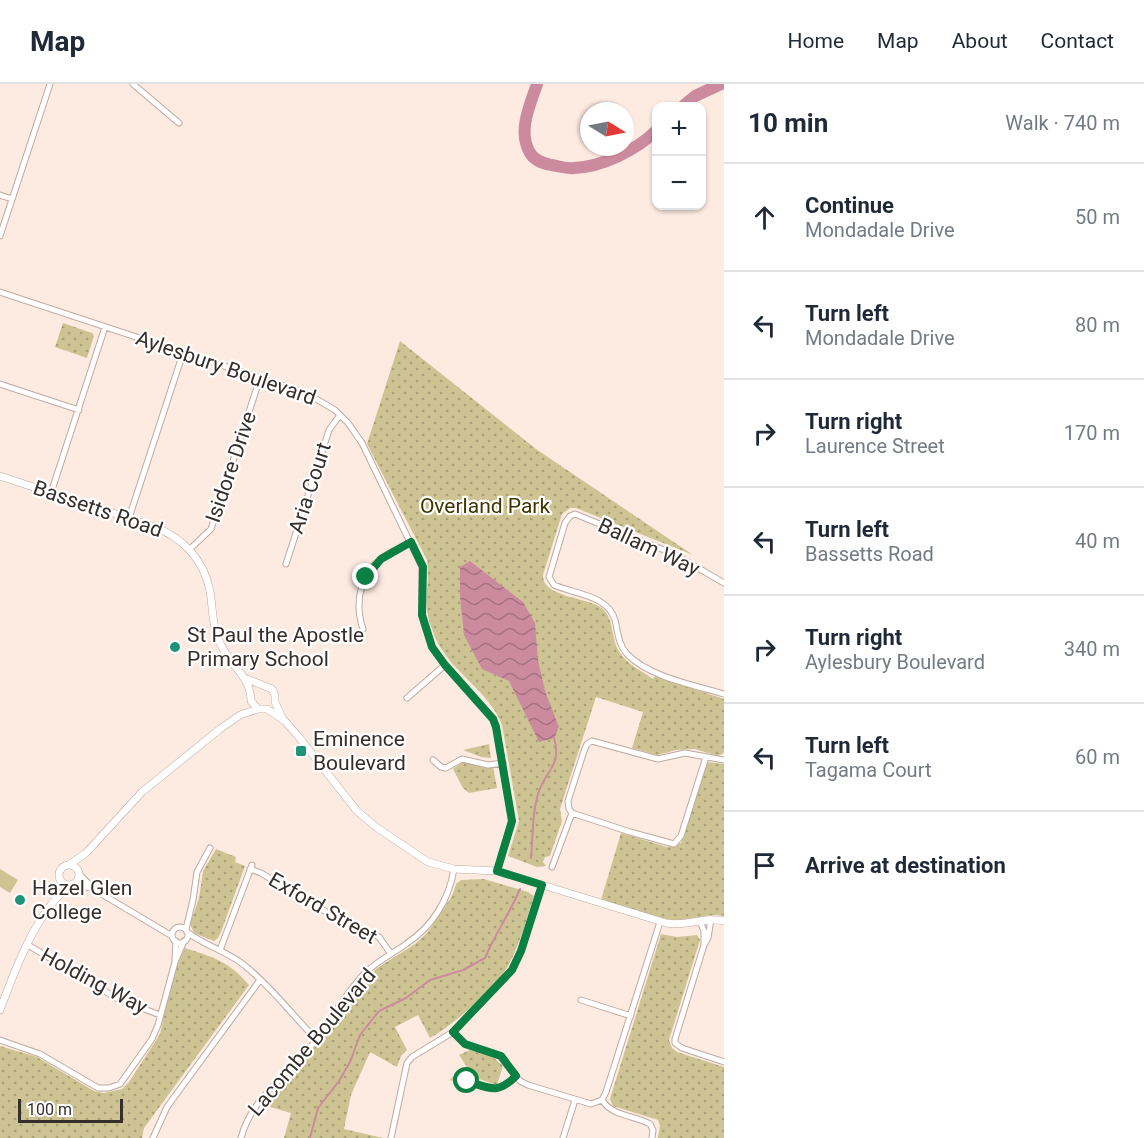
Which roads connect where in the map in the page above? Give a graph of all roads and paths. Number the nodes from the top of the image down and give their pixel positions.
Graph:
1 (50, 84) edge
2 (133, 84) edge
3 (179, 123) dead end
4 (0, 195) edge
5 (12, 199) junction
6 (0, 236) edge
7 (1, 293) edge
8 (105, 327) junction
9 (183, 353) junction
10 (260, 378) junction
11 (0, 384) edge
12 (79, 410) junction
13 (340, 415) junction
14 (0, 476) edge
15 (51, 493) junction
16 (129, 518) junction
17 (411, 542) junction
18 (190, 549) junction
19 (286, 564) dead end
20 (724, 583) edge
21 (363, 629) dead end
22 (445, 665) junction
23 (247, 679) junction
24 (262, 686) junction
25 (724, 694) edge
26 (252, 697) junction
27 (407, 698) dead end
28 (274, 702) junction
29 (258, 709) junction
30 (267, 709) junction
31 (240, 715) junction
32 (284, 720) junction
33 (706, 757) junction
34 (433, 760) dead end
35 (724, 760) edge
36 (503, 763) junction
37 (572, 813) junction
38 (210, 848) dead end
39 (86, 853) junction
40 (70, 864) junction
41 (552, 867) dead end
42 (454, 869) junction
43 (497, 871) junction
44 (79, 873) junction
45 (59, 879) junction
46 (72, 885) junction
47 (542, 885) junction
48 (95, 890) junction
49 (53, 901) junction
50 (189, 910) junction
51 (711, 919) junction
52 (700, 921) junction
53 (724, 921) edge
54 (660, 922) junction
55 (158, 926) junction
56 (176, 928) junction
57 (186, 931) junction
58 (174, 939) junction
59 (184, 941) junction
60 (201, 942) junction
61 (28, 945) junction
62 (704, 945) junction
63 (220, 950) junction
64 (391, 954) junction
65 (174, 962) junction
66 (260, 980) junction
67 (581, 1000) dead end
68 (0, 1010) edge
69 (160, 1015) junction
70 (631, 1016) junction
71 (453, 1032) junction
72 (316, 1039) junction
73 (0, 1040) edge
74 (724, 1062) edge
75 (516, 1076) junction
76 (464, 1080) dead end
77 (575, 1100) junction
78 (602, 1100) junction
79 (153, 1138) edge
80 (241, 1138) edge
81 (392, 1138) edge
82 (563, 1138) edge
83 (652, 1138) edge

1 - 5 street
2 - 3 street
4 - 5 street
5 - 6 street
7 - 8 street, Aylesbury Boulevard
8 - 9 street, Aylesbury Boulevard
8 - 12 street
9 - 10 street, Aylesbury Boulevard
9 - 16 street
10 - 13 street, Aylesbury Boulevard
10 - 18 street, Isidore Drive
11 - 12 street
12 - 15 street
13 - 17 street, Aylesbury Boulevard
13 - 19 street, Aria Court
14 - 15 street, Bassetts Road
15 - 16 street, Bassetts Road
16 - 18 street, Bassetts Road
17 - 21 street
17 - 22 street, Aylesbury Boulevard
18 - 23 street, Bassetts Road
20 - 25 street, Ballam Way
22 - 27 street
22 - 36 street, Aylesbury Boulevard
23 - 24 street, Bassetts Road
23 - 26 street, Bassetts Road
24 - 26 street
24 - 28 street, Bassetts Road
26 - 29 street, Bassetts Road
26 - 31 street
28 - 30 street
28 - 32 street, Bassetts Road
29 - 30 street
29 - 31 street
30 - 32 street, Bassetts Road
31 - 39 street
32 - 42 street, Bassetts Road
33 - 35 street
33 - 37 street
33 - 37 street
34 - 36 street
36 - 43 street, Aylesbury Boulevard
37 - 41 street
38 - 50 street
39 - 40 street
39 - 44 street
40 - 44 street
40 - 45 street
42 - 43 street, Bassetts Road
42 - 64 street, Lacombe Boulevard
43 - 47 street, Bassetts Road
44 - 46 street
44 - 48 street
45 - 46 street
45 - 49 street
46 - 48 street
46 - 49 street
47 - 54 street, Bassetts Road
47 - 71 street
48 - 55 street
49 - 61 street
50 - 56 street
50 - 57 street
51 - 52 street, Bassetts Road
51 - 53 street, Bassetts Road
51 - 62 street
52 - 54 street, Bassetts Road
52 - 62 street
54 - 70 street
55 - 56 street
55 - 58 street
56 - 57 street
56 - 58 street
57 - 59 street
57 - 60 street
58 - 59 street
58 - 65 street
59 - 60 street
59 - 65 street
60 - 63 street
61 - 68 street
61 - 69 street, Holding Way
62 - 74 street
63 - 64 street, Exford Street
63 - 66 street
64 - 72 street, Lacombe Boulevard
65 - 69 street
66 - 72 street
66 - 79 street
67 - 70 street
69 - 73 street
70 - 78 street
71 - 75 street
71 - 81 street
72 - 80 street, Lacombe Boulevard
75 - 76 street
75 - 77 street
77 - 78 street
77 - 82 street
78 - 83 street

